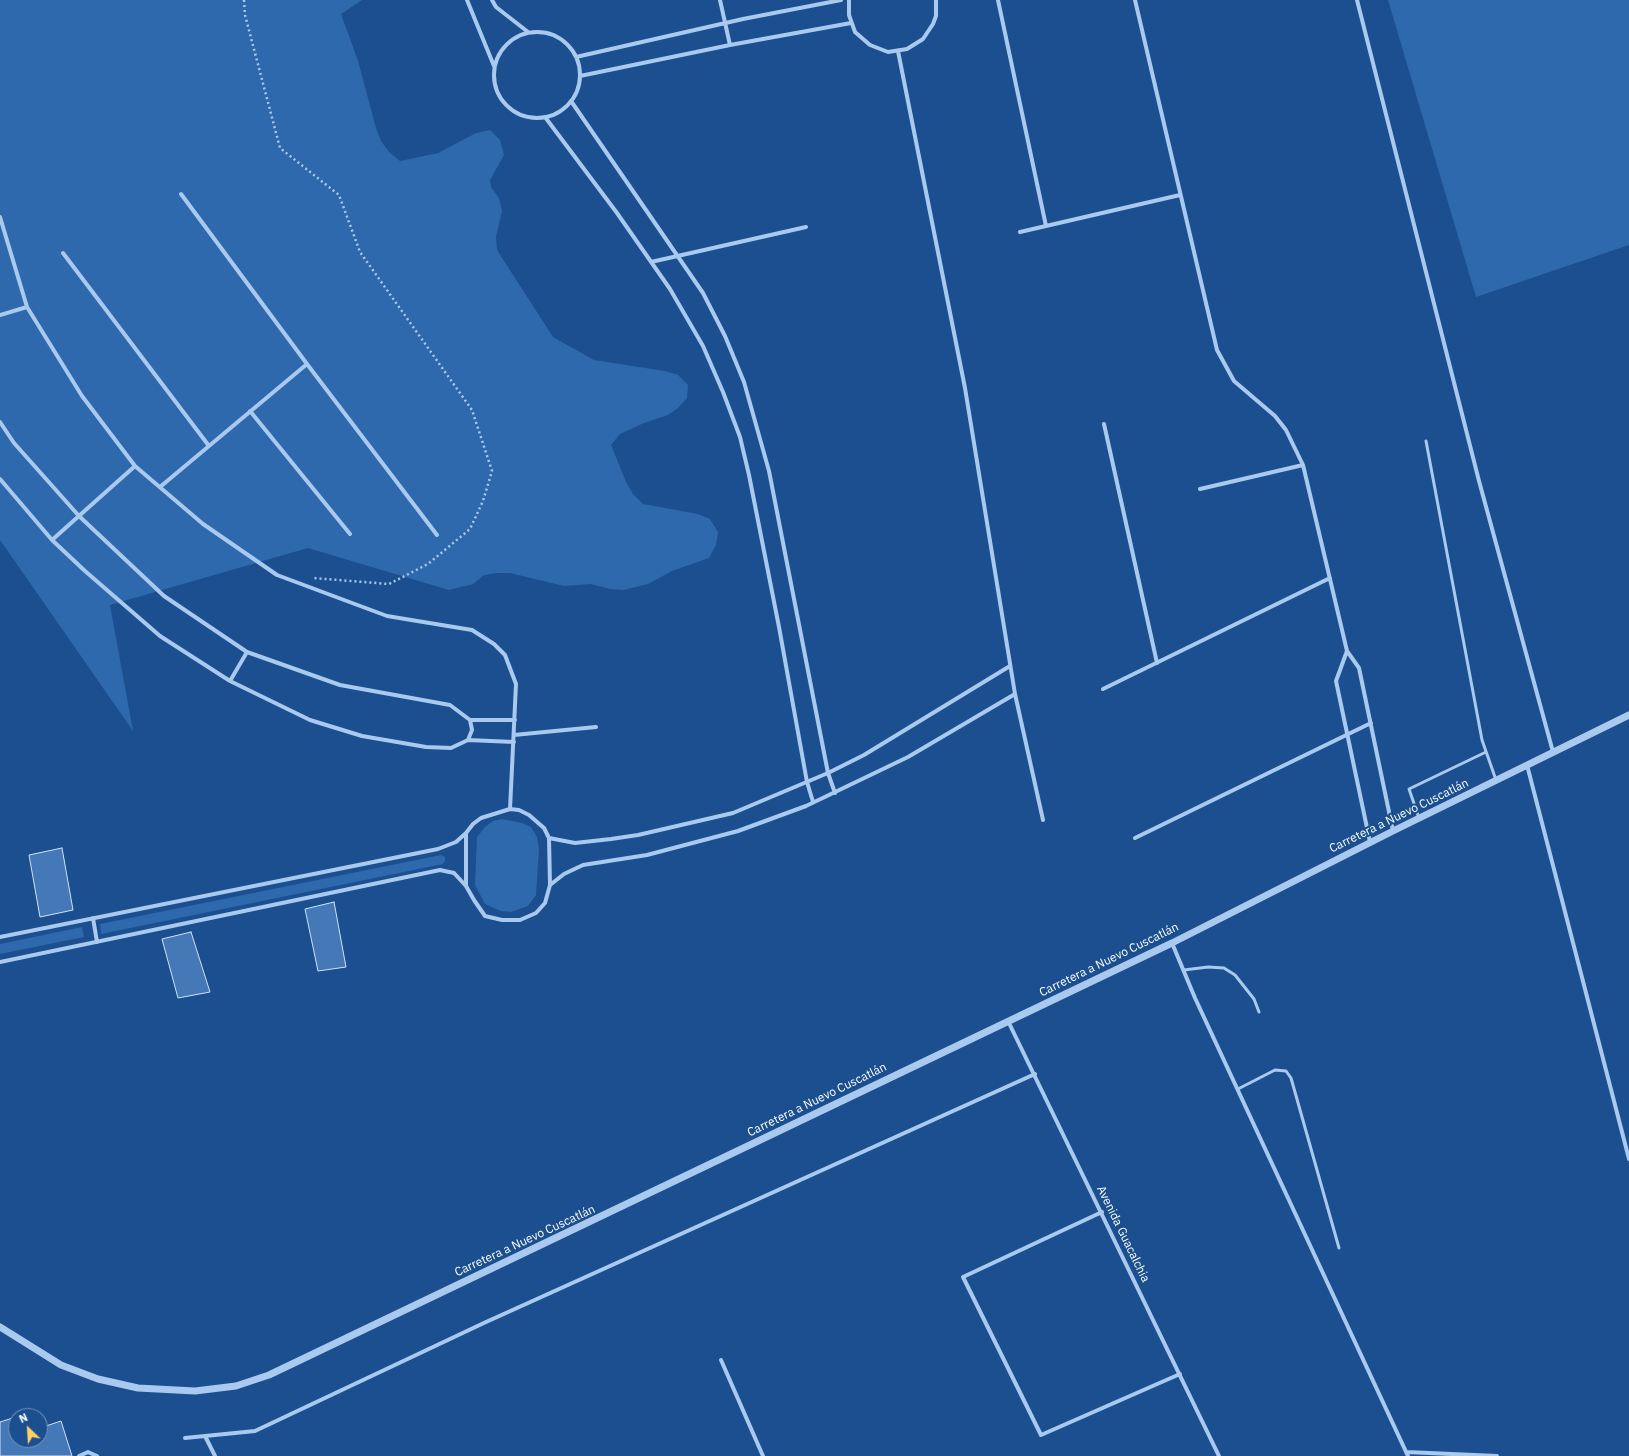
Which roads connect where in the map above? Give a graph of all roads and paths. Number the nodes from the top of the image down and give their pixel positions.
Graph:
1 (244, 0) edge
2 (467, 0) edge
3 (492, 0) edge
4 (720, 0) edge
5 (841, 0) edge
6 (849, 0) edge
7 (936, 0) edge
8 (998, 0) edge
9 (1135, 0) edge
10 (1357, 0) edge
11 (725, 23) junction
12 (851, 23) junction
13 (528, 32) junction
14 (730, 45) junction
15 (898, 51) junction
16 (576, 57) junction
17 (494, 66) junction
18 (580, 76) junction
19 (571, 101) junction
20 (545, 117) junction
21 (181, 194) dead end
22 (1180, 195) junction
23 (0, 217) edge
24 (806, 226) dead end
25 (1046, 226) junction
26 (1020, 232) dead end
27 (62, 253) dead end
28 (677, 256) junction
29 (651, 262) junction
30 (27, 307) junction
31 (0, 316) edge
32 (306, 364) junction
33 (250, 411) junction
34 (0, 422) edge
35 (1104, 424) dead end
36 (1426, 441) dead end
37 (209, 446) junction
38 (1303, 465) junction
39 (135, 466) junction
40 (0, 479) edge
41 (160, 487) junction
42 (1200, 489) dead end
43 (79, 516) junction
44 (350, 534) dead end
45 (437, 535) dead end
46 (52, 540) junction
47 (306, 577) dead end
48 (1330, 578) junction
49 (1347, 651) junction
50 (247, 652) junction
51 (1157, 663) junction
52 (1010, 666) junction
53 (230, 681) junction
54 (1103, 689) dead end
55 (1015, 694) junction
56 (1629, 715) edge
57 (470, 720) junction
58 (515, 720) junction
59 (1371, 723) junction
60 (596, 726) dead end
61 (1347, 734) junction
62 (514, 735) junction
63 (468, 740) junction
64 (514, 742) junction
65 (1486, 752) junction
66 (1553, 752) junction
67 (1527, 765) junction
68 (828, 773) junction
69 (1496, 780) junction
70 (806, 782) junction
71 (835, 793) junction
72 (813, 802) junction
73 (510, 809) junction
74 (1419, 818) junction
75 (1043, 820) dead end
76 (1393, 831) junction
77 (466, 833) junction
78 (549, 838) junction
79 (1135, 838) dead end
80 (1370, 842) junction
81 (550, 885) junction
82 (466, 886) junction
83 (93, 918) junction
84 (0, 937) edge
85 (97, 942) junction
86 (1172, 943) junction
87 (0, 962) edge
88 (1184, 970) junction
89 (1259, 1012) dead end
90 (1008, 1020) junction
91 (1035, 1074) junction
92 (1238, 1089) junction
93 (1629, 1160) edge
94 (1102, 1212) junction
95 (1339, 1248) dead end
96 (0, 1327) edge
97 (721, 1360) dead end
98 (1180, 1374) junction
99 (205, 1436) junction
100 (185, 1438) dead end
101 (1407, 1454) edge
102 (79, 1456) edge
103 (97, 1456) edge
104 (215, 1456) edge
105 (763, 1456) edge
106 (1220, 1456) edge
107 (1497, 1456) edge

1 - 47 path
2 - 17 street
3 - 13 street
4 - 11 street
5 - 11 street
6 - 12 street
7 - 15 street
8 - 25 street
9 - 22 street
10 - 66 street
11 - 14 street
11 - 16 street
12 - 14 street
12 - 15 street
13 - 16 street
13 - 17 street
14 - 18 street
15 - 52 street
16 - 18 street
17 - 20 street
18 - 19 street
19 - 20 street
19 - 28 street
20 - 29 street
21 - 32 street
22 - 25 street
22 - 38 street
23 - 30 street
24 - 28 street
25 - 26 street
27 - 37 street
28 - 29 street
28 - 68 street
29 - 70 street
30 - 31 street
30 - 39 street
32 - 33 street
32 - 45 street
33 - 37 street
33 - 44 street
34 - 43 street
35 - 51 street
36 - 65 lane
37 - 41 street
38 - 42 street
38 - 48 street
39 - 41 street
39 - 43 street
40 - 46 street
41 - 58 street
43 - 46 street
43 - 50 street
46 - 53 street
48 - 49 street
48 - 51 street
49 - 59 street
49 - 61 street
50 - 53 street
50 - 57 street
51 - 54 street
52 - 55 street
52 - 68 street
53 - 63 street
55 - 71 street
55 - 75 street
56 - 66 street, Carretera a Nuevo Cuscatlán
57 - 58 street
57 - 63 street
58 - 62 street
59 - 61 street
59 - 76 street
60 - 62 street
61 - 79 street
61 - 80 street
62 - 64 street
63 - 64 street
64 - 73 street
65 - 69 lane
65 - 74 lane
66 - 67 street, Carretera a Nuevo Cuscatlán
67 - 69 street, Carretera a Nuevo Cuscatlán
67 - 93 street
68 - 70 street
68 - 71 street
69 - 74 street, Carretera a Nuevo Cuscatlán
70 - 72 street
70 - 78 street
71 - 72 street
72 - 81 street
73 - 77 street
73 - 78 street
74 - 76 street, Carretera a Nuevo Cuscatlán
76 - 80 street, Carretera a Nuevo Cuscatlán
77 - 82 street
77 - 83 street
78 - 81 street
80 - 86 street, Carretera a Nuevo Cuscatlán
81 - 82 street
82 - 85 street
83 - 84 street
83 - 85 street
85 - 87 street
86 - 88 street
86 - 90 street, Carretera a Nuevo Cuscatlán
88 - 89 lane
88 - 92 street
90 - 91 street, Avenida Guacalchia
90 - 96 street, Carretera a Nuevo Cuscatlán
91 - 94 street, Avenida Guacalchia
91 - 99 street
92 - 95 lane
92 - 101 street
94 - 98 street, Avenida Guacalchia
94 - 98 street
97 - 105 street
98 - 106 street, Avenida Guacalchia
99 - 100 street
99 - 104 street
101 - 107 street
102 - 103 street

